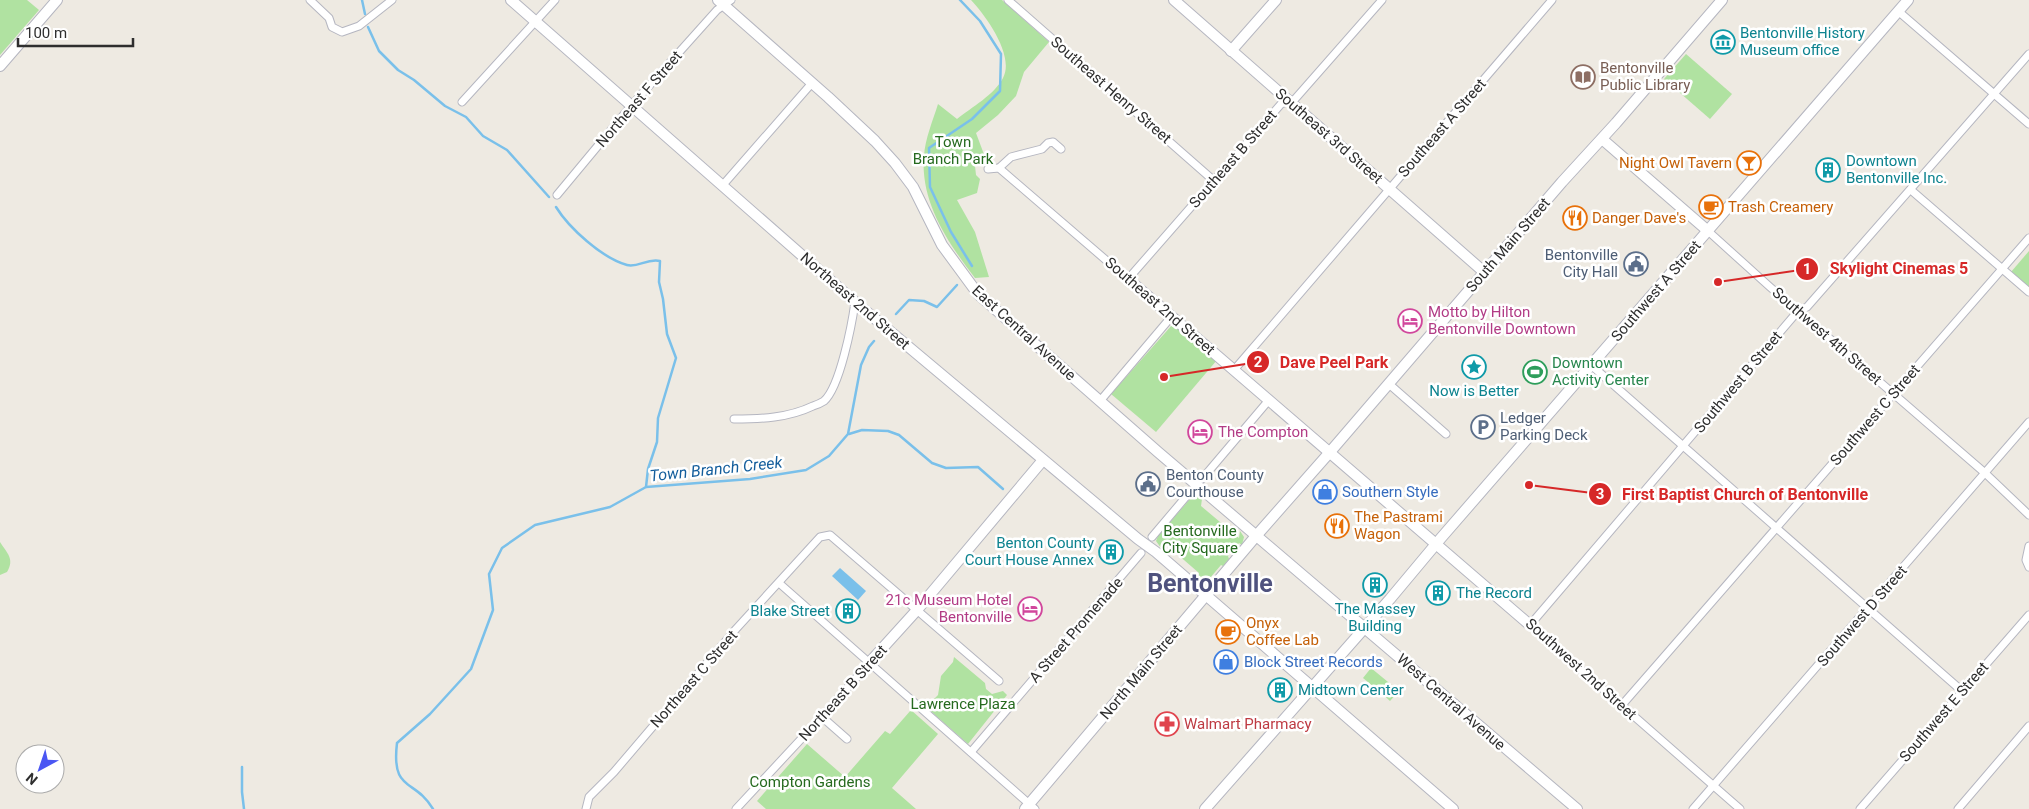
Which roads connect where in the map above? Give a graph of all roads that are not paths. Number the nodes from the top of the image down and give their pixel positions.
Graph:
1 (57, 0) edge
2 (310, 0) edge
3 (392, 0) edge
4 (511, 0) edge
5 (556, 0) edge
6 (1008, 0) edge
7 (1174, 0) edge
8 (1276, 0) edge
9 (1382, 0) edge
10 (1552, 0) edge
11 (1722, 0) edge
12 (1908, 0) edge
13 (724, 2) edge
14 (1898, 11) junction
15 (536, 22) junction
16 (1231, 51) junction
17 (2029, 54) edge
18 (0, 66) edge
19 (812, 83) junction
20 (1994, 94) junction
21 (1289, 101) junction
22 (462, 102) dead end
23 (631, 106) junction
24 (2029, 124) edge
25 (1602, 139) junction
26 (1061, 149) dead end
27 (999, 168) junction
28 (988, 169) dead end
29 (1213, 180) junction
30 (722, 186) junction
31 (1389, 189) junction
32 (1911, 190) junction
33 (558, 195) dead end
34 (1708, 231) junction
35 (2029, 238) edge
36 (2002, 269) junction
37 (1484, 272) junction
38 (1128, 279) junction
39 (2029, 292) edge
40 (855, 302) junction
41 (1798, 311) junction
42 (1172, 316) junction
43 (1591, 365) junction
44 (1234, 370) junction
45 (1389, 384) junction
46 (1894, 393) junction
47 (1269, 400) junction
48 (1100, 402) junction
49 (734, 418) dead end
50 (2029, 422) edge
51 (1446, 434) dead end
52 (1684, 447) junction
53 (1330, 452) junction
54 (1043, 460) junction
55 (1985, 473) junction
56 (1202, 478) dead end
57 (1190, 492) dead end
58 (2029, 515) edge
59 (1777, 528) junction
60 (1256, 536) junction
61 (1152, 537) dead end
62 (1437, 543) junction
63 (2029, 546) edge
64 (1141, 553) dead end
65 (2029, 567) edge
66 (779, 583) junction
67 (1205, 595) junction
68 (1868, 609) junction
69 (917, 610) junction
70 (2029, 615) edge
71 (1530, 625) junction
72 (1364, 628) junction
73 (869, 663) junction
74 (1000, 681) dead end
75 (1312, 687) junction
76 (1962, 691) junction
77 (1622, 705) junction
78 (822, 717) junction
79 (2029, 726) edge
80 (847, 739) dead end
81 (971, 752) junction
82 (1713, 786) junction
83 (1030, 807) edge
84 (586, 809) edge
85 (736, 809) edge
86 (1205, 809) edge
87 (1453, 809) edge
88 (1577, 809) edge
89 (1693, 809) edge
90 (1740, 809) edge
91 (1860, 809) edge
92 (1958, 809) edge

1 - 18 street
2 - 3 street
4 - 15 street, Northeast 2nd Street
5 - 15 street
6 - 29 street, Southeast Henry Street
7 - 16 street, Southeast 3rd Street
8 - 16 street
9 - 21 street, Southeast B Street
10 - 31 street, Southeast A Street
11 - 25 street, South Main Street
12 - 14 street, Southwest A Street
13 - 19 street, East Central Avenue
13 - 23 street, Northeast F Street
14 - 20 street
14 - 34 street, Southwest A Street
15 - 22 street
15 - 23 street, Northeast 2nd Street
16 - 21 street, Southeast 3rd Street
17 - 20 street, Southwest B Street
19 - 30 street
19 - 48 street, East Central Avenue
20 - 24 street
20 - 32 street, Southwest B Street
21 - 29 street, Southeast B Street
21 - 31 street, Southeast 3rd Street
23 - 30 street, Northeast 2nd Street
23 - 33 street, Northeast F Street
25 - 34 street, Southwest 4th Street
25 - 37 street, South Main Street
26 - 27 street
27 - 28 street
27 - 38 street, Southeast 2nd Street
29 - 38 street, Southeast B Street
30 - 40 street, Northeast 2nd Street
31 - 37 street, Southeast 3rd Street
31 - 44 street, Southeast A Street
32 - 36 street
32 - 41 street, Southwest B Street
34 - 41 street, Southwest 4th Street
34 - 43 street, Southwest A Street
35 - 36 street, Southwest C Street
36 - 39 street
36 - 46 street, Southwest C Street
37 - 45 street, South Main Street
38 - 42 street, Southeast 2nd Street
40 - 49 street
40 - 54 street, Northeast 2nd Street
41 - 46 street, Southwest 4th Street
41 - 52 street, Southwest B Street
42 - 44 street, Southeast 2nd Street
42 - 48 street
43 - 52 street
43 - 62 street, Southwest A Street
44 - 47 street, Southeast 2nd Street
45 - 51 street
45 - 53 street, South Main Street
46 - 55 street, Southwest 4th Street
46 - 59 street, Southwest C Street
47 - 53 street, Southeast 2nd Street
47 - 56 street
48 - 60 street, East Central Avenue
50 - 55 street, Southwest D Street
52 - 59 street
52 - 71 street, Southwest B Street
53 - 60 street, South Main Street
53 - 62 street, Southwest 2nd Street
54 - 67 street, Northeast 2nd Street
54 - 69 street, Northeast B Street
55 - 58 street, Southwest 4th Street
55 - 68 street, Southwest D Street
57 - 61 street
59 - 68 street
59 - 77 street, Southwest C Street
60 - 67 street, North Main Street
60 - 72 street, West Central Avenue
62 - 71 street, Southwest 2nd Street
62 - 72 street, Southwest A Street
63 - 65 street
64 - 81 street, A Street Promenade
66 - 69 street, Northeast C Street
66 - 73 street
66 - 84 street, Northeast C Street
67 - 75 street, Northeast 2nd Street
67 - 83 street, North Main Street
68 - 76 street
68 - 82 street, Southwest D Street
69 - 73 street, Northeast B Street
69 - 74 street
70 - 76 street, Southwest E Street
71 - 77 street, Southwest 2nd Street
72 - 75 street, Southwest A Street
72 - 88 street, West Central Avenue
73 - 78 street, Northeast B Street
73 - 81 street
75 - 86 street, Southwest A Street
75 - 87 street, Northeast 2nd Street
76 - 91 street, Southwest E Street
77 - 82 street, Southwest 2nd Street
78 - 80 street
78 - 85 street, Northeast B Street
79 - 92 street
81 - 83 street
82 - 89 street, Southwest D Street
82 - 90 street, Southwest 2nd Street

